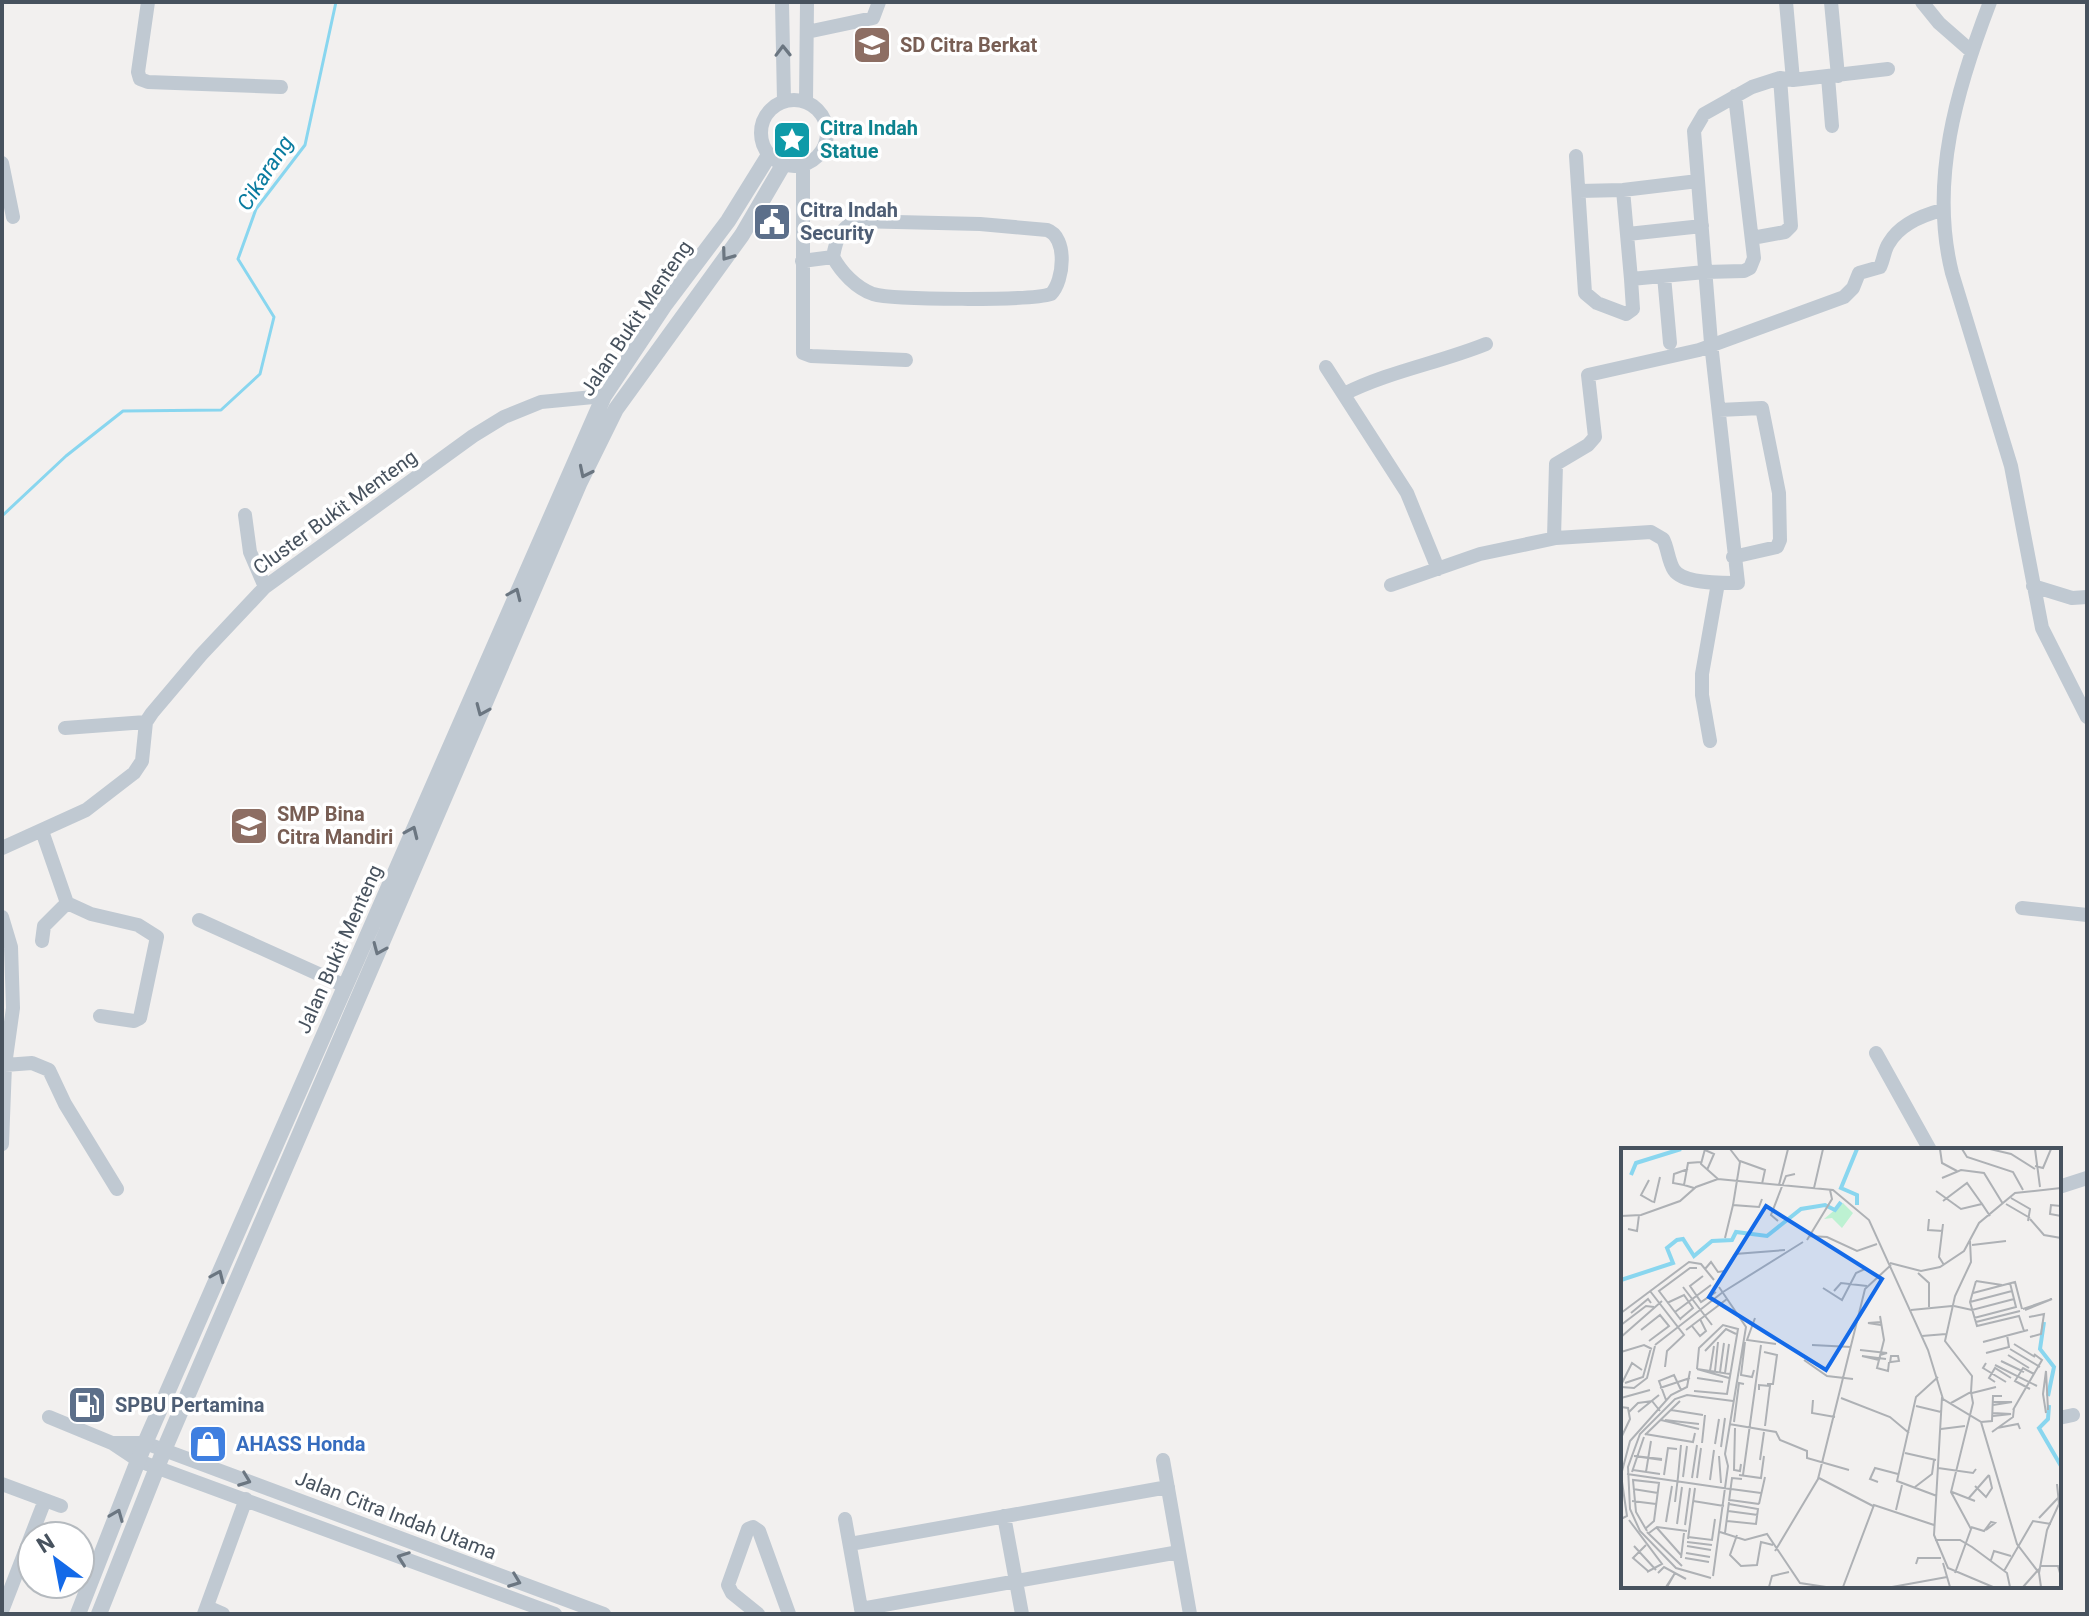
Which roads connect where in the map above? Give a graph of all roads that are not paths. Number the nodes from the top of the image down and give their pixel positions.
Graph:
1 (148, 2) edge
2 (782, 2) edge
3 (807, 2) edge
4 (879, 2) edge
5 (1786, 2) edge
6 (1831, 2) edge
7 (1922, 2) edge
8 (1990, 2) edge
9 (807, 32) junction
10 (1971, 51) junction
11 (1888, 69) dead end
12 (1833, 77) junction
13 (1787, 79) junction
14 (281, 87) dead end
15 (1735, 96) junction
16 (784, 101) junction
17 (806, 102) junction
18 (1832, 126) dead end
19 (1576, 156) dead end
20 (776, 160) junction
21 (2, 163) edge
22 (803, 164) junction
23 (1698, 181) junction
24 (1623, 190) junction
25 (1579, 191) junction
26 (5, 196) edge
27 (1942, 210) junction
28 (13, 217) dead end
29 (1702, 226) junction
30 (1628, 234) junction
31 (1752, 238) junction
32 (833, 257) junction
33 (802, 261) junction
34 (1705, 272) junction
35 (1664, 276) junction
36 (1631, 279) junction
37 (1670, 343) dead end
38 (1711, 343) junction
39 (1486, 344) dead end
40 (906, 360) dead end
41 (1326, 367) dead end
42 (1344, 394) junction
43 (604, 396) junction
44 (1719, 410) junction
45 (245, 515) dead end
46 (1554, 538) junction
47 (1733, 557) junction
48 (1438, 569) junction
49 (1718, 583) junction
50 (1391, 585) dead end
51 (2033, 586) junction
52 (265, 587) junction
53 (2087, 597) edge
54 (2087, 717) edge
55 (146, 722) junction
56 (65, 728) dead end
57 (1710, 741) dead end
58 (42, 831) junction
59 (2, 848) edge
60 (67, 903) junction
61 (2022, 908) dead end
62 (2087, 915) edge
63 (2, 917) edge
64 (199, 920) dead end
65 (42, 941) dead end
66 (345, 986) junction
67 (100, 1016) dead end
68 (1876, 1053) dead end
69 (5, 1065) junction
70 (2, 1144) edge
71 (1929, 1148) edge
72 (2087, 1178) edge
73 (2061, 1186) edge
74 (117, 1189) dead end
75 (49, 1417) dead end
76 (112, 1443) junction
77 (145, 1443) junction
78 (164, 1450) junction
79 (1163, 1460) dead end
80 (139, 1461) junction
81 (156, 1468) junction
82 (2, 1484) edge
83 (1168, 1487) junction
84 (246, 1499) junction
85 (45, 1500) junction
86 (61, 1506) dead end
87 (1004, 1516) junction
88 (845, 1519) dead end
89 (850, 1544) junction
90 (1179, 1552) junction
91 (1016, 1582) junction
92 (2, 1611) edge
93 (205, 1611) edge
94 (861, 1612) edge
95 (78, 1614) edge
96 (99, 1614) edge
97 (223, 1614) edge
98 (555, 1614) edge
99 (604, 1614) edge
100 (758, 1614) edge
101 (789, 1614) edge
102 (1022, 1614) edge
103 (1190, 1614) edge

1 - 14 street
16 -> 2 street
3 - 9 street
4 - 9 street
5 - 13 street
6 - 12 street
7 - 10 street
8 - 10 street
9 - 17 street
10 - 27 street
11 - 12 street
12 - 13 street
12 - 18 street
13 - 15 street
13 - 31 street
15 - 23 street
15 - 31 street
16 - 17 street
16 - 20 street
17 - 22 street
19 - 25 street
20 - 22 street
20 - 43 street, Jalan Bukit Menteng
20 -> 78 street, Jalan Bukit Menteng
21 - 26 street
22 - 33 street
23 - 24 street
23 - 29 street
24 - 25 street
24 - 30 street
25 - 36 street
26 - 28 street
27 - 38 street
27 - 51 street
29 - 30 street
29 - 34 street
30 - 36 street
31 - 34 street
32 - 32 street
32 - 33 street
33 - 40 street
34 - 35 street
34 - 38 street
35 - 36 street
35 - 37 street
38 - 44 street
38 - 46 street
39 - 42 street
41 - 42 street
42 - 48 street
43 - 52 street, Cluster Bukit Menteng
66 -> 43 street, Jalan Bukit Menteng
44 - 47 street
44 - 47 street
45 - 52 street
46 - 48 street
46 - 49 street
47 - 49 street
48 - 50 street
49 - 57 street
51 - 53 street
51 - 54 street
52 - 55 street, Cluster Bukit Menteng
55 - 56 street
55 - 58 street
58 - 59 street
58 - 60 street
60 - 65 street
60 - 67 street
61 - 62 street
63 - 69 street
64 - 66 street
77 -> 66 street, Jalan Bukit Menteng
68 - 71 street
69 - 70 street
69 - 74 street
72 - 73 street
75 - 76 street
76 - 77 street, Jalan Citra Indah Utama
76 - 80 street
77 - 78 street, Jalan Citra Indah Utama
77 - 80 street, Jalan Bukit Menteng
78 - 81 street, Jalan Bukit Menteng
78 -> 99 street, Jalan Citra Indah Utama
79 - 83 street
80 - 81 street
95 -> 80 street, Jalan Bukit Menteng
81 - 84 street
81 - 96 street, Jalan Bukit Menteng
82 - 85 street
83 - 87 street
83 - 90 street
84 - 93 street
98 -> 84 street
85 - 86 street
85 - 92 street
87 - 89 street
87 - 91 street
88 - 89 street
89 - 94 street
90 - 91 street
90 - 103 street
91 - 94 street
91 - 102 street
93 - 97 street
100 - 101 street

